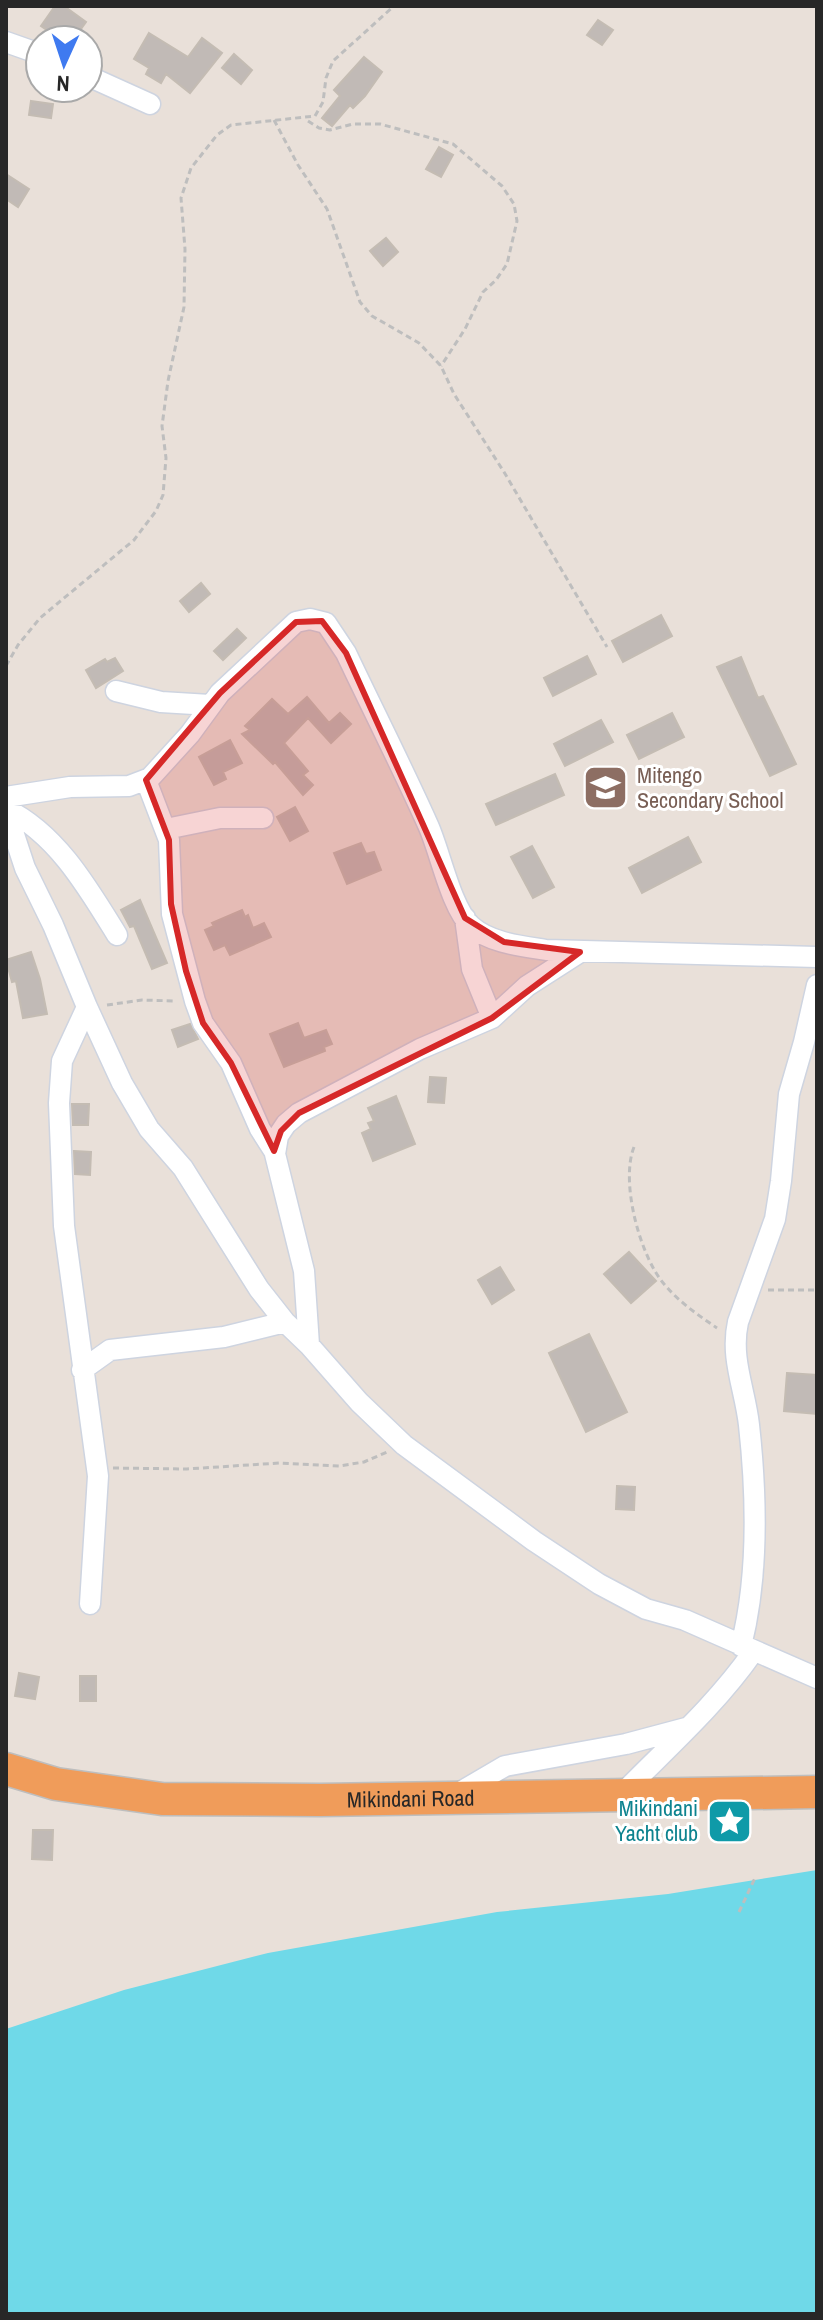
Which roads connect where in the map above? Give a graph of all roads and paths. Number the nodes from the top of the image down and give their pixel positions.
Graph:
1 (394, 6) edge
2 (104, 83) edge
3 (150, 104) dead end
4 (306, 119) junction
5 (274, 120) junction
6 (441, 366) junction
7 (607, 647) dead end
8 (6, 666) edge
9 (116, 691) dead end
10 (210, 705) junction
11 (146, 780) junction
12 (6, 797) edge
13 (6, 810) edge
14 (263, 818) dead end
15 (166, 829) junction
16 (12, 849) edge
17 (465, 918) junction
18 (117, 935) dead end
19 (580, 952) junction
20 (817, 957) edge
21 (817, 985) edge
22 (195, 1001) junction
23 (87, 1007) junction
24 (492, 1018) junction
25 (634, 1147) dead end
26 (274, 1151) junction
27 (817, 1290) edge
28 (744, 1304) junction
29 (285, 1322) junction
30 (734, 1339) junction
31 (309, 1345) junction
32 (82, 1370) junction
33 (404, 1445) junction
34 (97, 1468) junction
35 (90, 1604) dead end
36 (747, 1649) junction
37 (817, 1678) edge
38 (686, 1728) junction
39 (6, 1769) edge
40 (817, 1792) edge
41 (622, 1794) junction
42 (451, 1798) junction
43 (755, 1878) dead end
44 (739, 1912) dead end

1 - 4 path
2 - 3 street
4 - 5 path
4 - 6 path
5 - 6 path
5 - 8 path
6 - 7 path
9 - 10 street
10 - 11 street
10 - 17 street
11 - 12 street
11 - 15 street
13 - 16 street
13 - 18 street
14 - 15 street
15 - 22 street
16 - 23 street
17 - 19 street
17 - 24 street
19 - 20 street
19 - 24 street
21 - 28 street
22 - 23 path
22 - 26 street
23 - 29 street
23 - 32 street
24 - 26 street
25 - 30 path
26 - 31 street
27 - 28 path
28 - 30 street
29 - 31 street
29 - 32 street
30 - 36 street
31 - 33 street
32 - 34 street
33 - 34 path
33 - 36 street
34 - 35 street
36 - 37 street
36 - 38 street
38 - 41 street
38 - 42 street
39 - 42 highway, Mikindani Road
40 - 41 highway, Mikindani Road
41 - 42 highway, Mikindani Road
43 - 44 path

